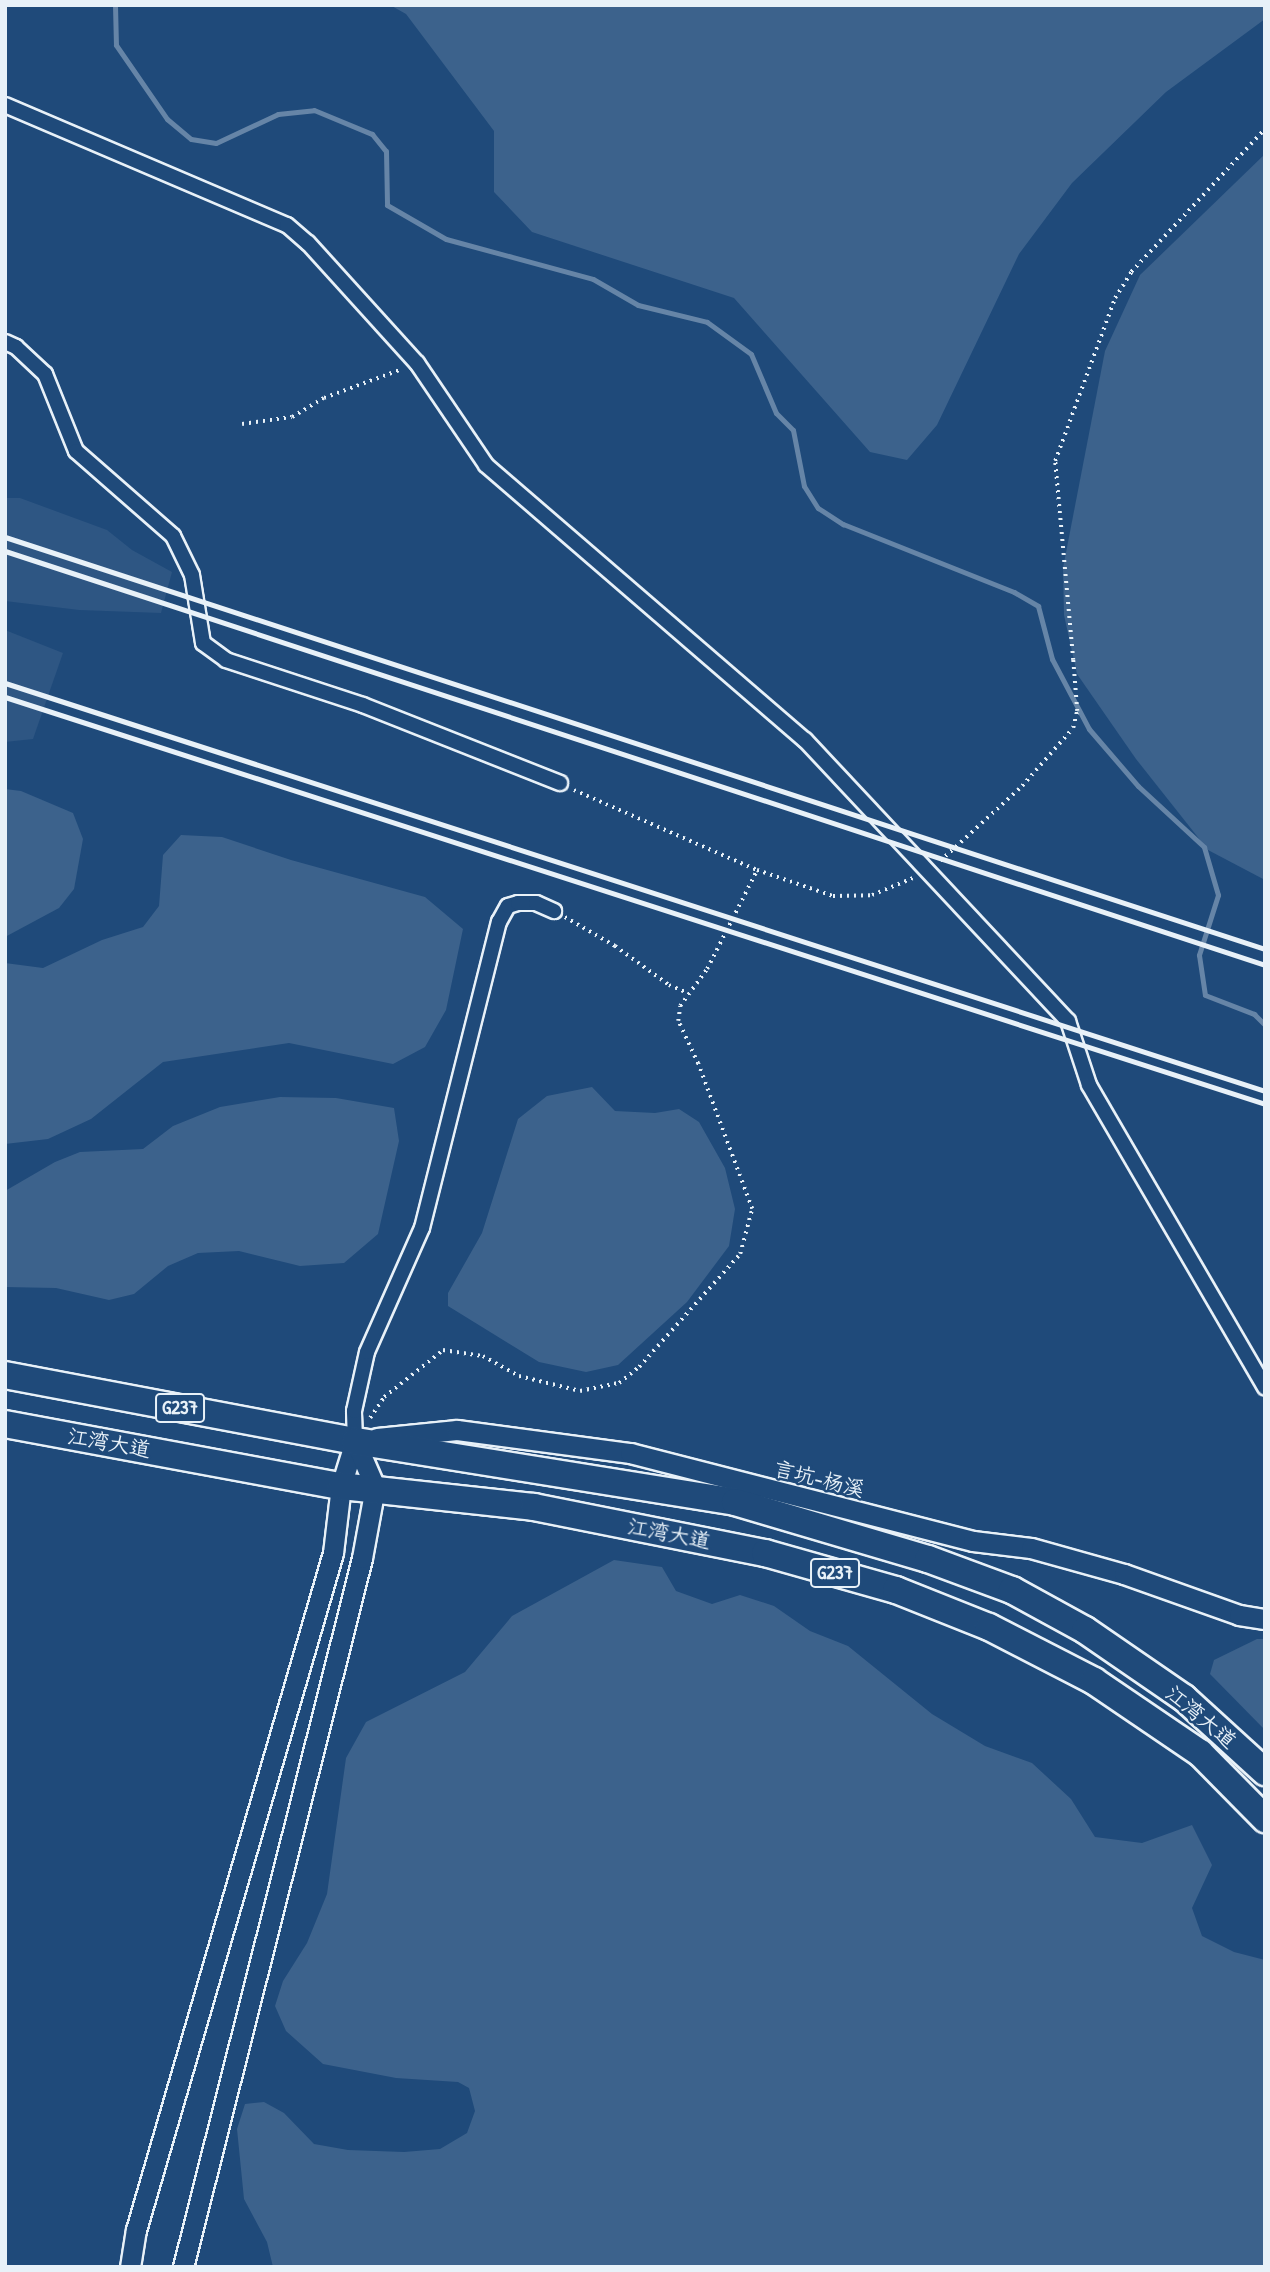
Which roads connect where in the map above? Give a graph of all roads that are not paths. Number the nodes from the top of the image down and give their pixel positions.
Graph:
1 (5, 105) edge
2 (5, 342) edge
3 (560, 783) road end
4 (554, 911) road end
5 (5, 1375) edge
6 (1265, 1387) edge
7 (5, 1424) edge
8 (355, 1441) junction
9 (341, 1486) junction
10 (375, 1488) junction
11 (1265, 1619) edge
12 (1265, 1772) edge
13 (1265, 1819) edge
14 (130, 2267) edge
15 (183, 2267) edge

1 - 6 street
2 - 3 street
4 - 8 street
5 - 8 highway, 江湾大道 / G237
7 - 9 highway, 江湾大道 / G237
8 - 9 main road
8 - 10 main road
8 - 11 main road, 言坑-杨溪
8 - 12 highway, 江湾大道 / G237
9 - 10 highway, 江湾大道 / G237
9 - 14 main road
10 - 13 highway, 江湾大道 / G237
10 - 15 main road

